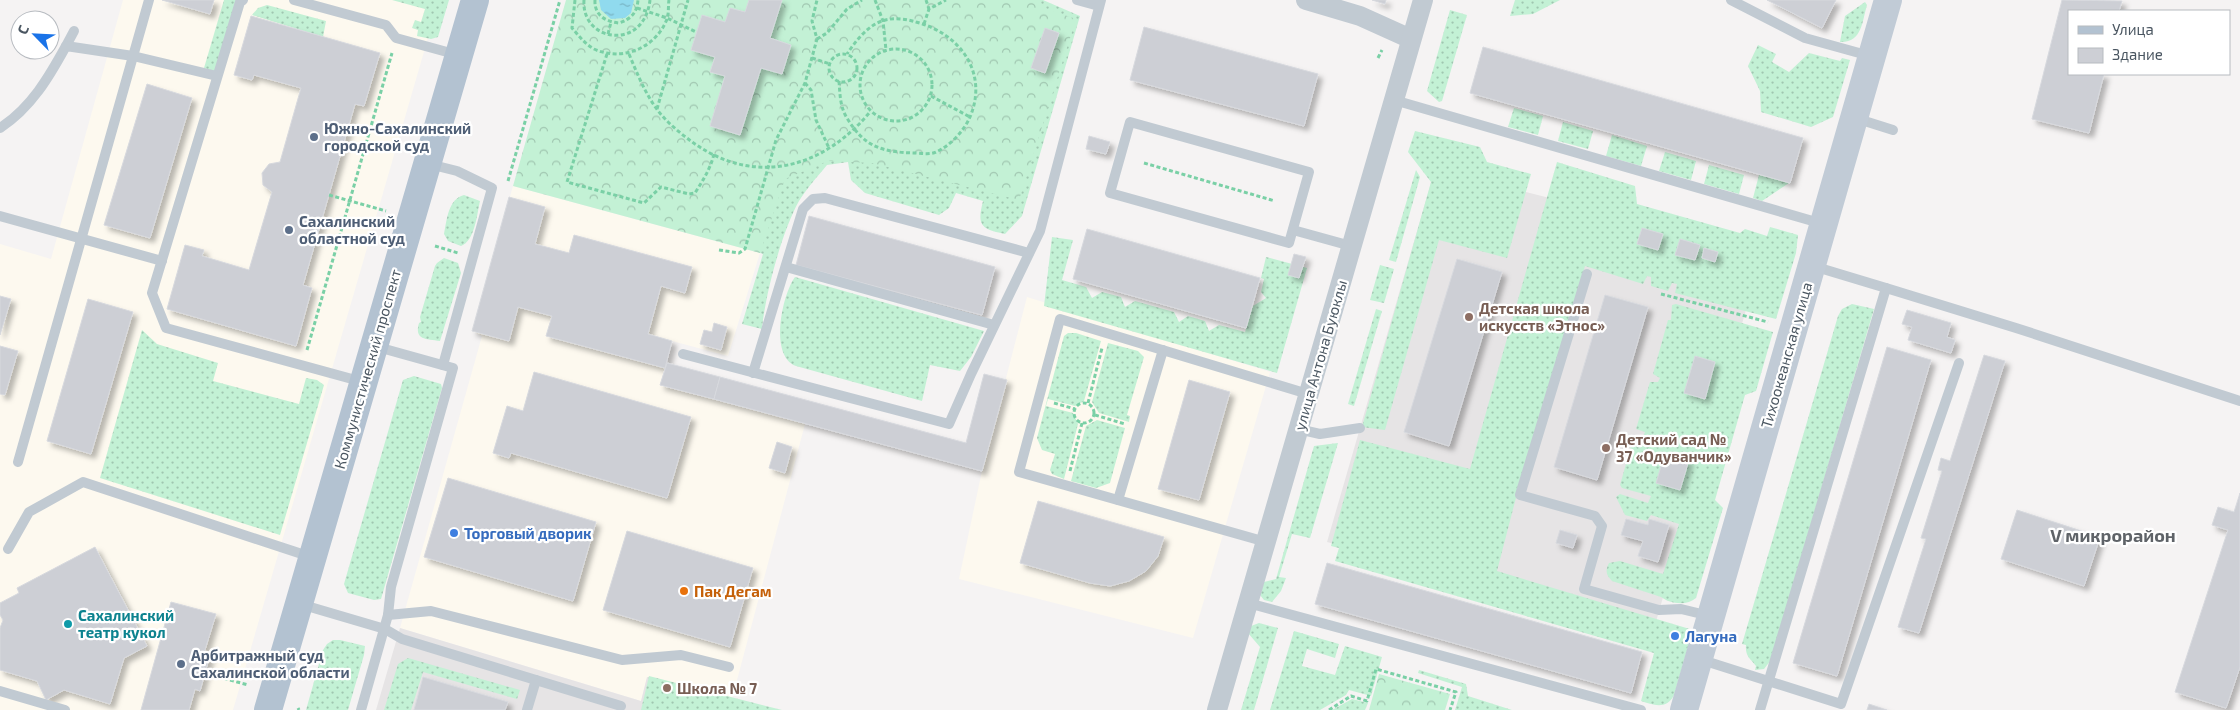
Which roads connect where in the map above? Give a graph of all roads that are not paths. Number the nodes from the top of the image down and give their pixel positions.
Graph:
1 (149, 0) edge
2 (243, 0) edge
3 (294, 0) edge
4 (475, 0) edge
5 (1077, 0) edge
6 (1306, 0) edge
7 (1423, 0) edge
8 (1731, 0) edge
9 (1888, 0) edge
10 (1100, 3) edge
11 (74, 31) dead end
12 (1411, 39) junction
13 (66, 46) junction
14 (458, 55) junction
15 (133, 56) junction
16 (1872, 57) junction
17 (217, 76) junction
18 (1394, 100) junction
19 (1854, 118) junction
20 (0, 128) edge
21 (1893, 130) dead end
22 (427, 163) junction
23 (0, 216) edge
24 (1823, 225) junction
25 (1293, 230) junction
26 (81, 238) junction
27 (1352, 246) junction
28 (1029, 253) junction
29 (162, 261) junction
30 (1812, 265) junction
31 (786, 267) junction
32 (1587, 274) dead end
33 (1886, 288) junction
34 (994, 325) junction
35 (374, 346) junction
36 (1163, 350) junction
37 (683, 354) dead end
38 (1959, 363) dead end
39 (443, 365) junction
40 (753, 372) junction
41 (364, 382) junction
42 (1308, 394) junction
43 (2240, 401) edge
44 (1360, 428) dead end
45 (1298, 429) junction
46 (18, 462) dead end
47 (1118, 500) junction
48 (1266, 542) junction
49 (8, 549) dead end
50 (312, 558) junction
51 (1248, 603) junction
52 (299, 604) junction
53 (388, 615) junction
54 (1711, 617) junction
55 (385, 629) junction
56 (1698, 658) junction
57 (729, 668) dead end
58 (536, 680) junction
59 (1768, 681) junction
60 (0, 690) edge
61 (621, 706) dead end
62 (1613, 706) edge
63 (65, 710) edge
64 (268, 710) edge
65 (361, 710) edge
66 (527, 710) edge
67 (1217, 710) edge
68 (1641, 710) edge
69 (1684, 710) edge
70 (1760, 710) edge

1 - 15 lane
2 - 17 lane
3 - 14 lane
4 - 14 main road, Коммунистический проспект
5 - 10 lane
6 - 12 street
7 - 12 street, улица Антона Буюклы
8 - 16 lane
9 - 16 street, Тихоокеанская улица
10 - 28 lane
11 - 13 lane
12 - 18 street, улица Антона Буюклы
13 - 15 lane
13 - 20 lane
14 - 22 main road, Коммунистический проспект
15 - 17 lane
15 - 26 lane
16 - 19 street, Тихоокеанская улица
17 - 29 lane
18 - 24 lane
18 - 27 street, улица Антона Буюклы
19 - 21 lane
19 - 24 street, Тихоокеанская улица
22 - 35 main road, Коммунистический проспект
22 - 39 lane
23 - 26 lane
24 - 30 street, Тихоокеанская улица
25 - 25 lane
25 - 27 lane
26 - 29 lane
26 - 46 lane
27 - 42 street, улица Антона Буюклы
28 - 31 lane
28 - 34 lane
29 - 41 lane
30 - 33 lane
30 - 54 street, Тихоокеанская улица
31 - 34 lane
31 - 40 lane
32 - 54 lane
33 - 43 lane
33 - 59 lane
34 - 40 lane
35 - 39 lane
35 - 41 main road, Коммунистический проспект
36 - 42 lane
36 - 47 lane
36 - 47 lane
37 - 40 lane
38 - 59 lane
39 - 53 lane
41 - 50 main road, Коммунистический проспект
42 - 45 street, улица Антона Буюклы
44 - 45 lane
45 - 48 street, улица Антона Буюклы
47 - 48 lane
48 - 51 street, улица Антона Буюклы
49 - 50 lane
50 - 52 main road, Коммунистический проспект
51 - 62 lane
51 - 67 street, улица Антона Буюклы
52 - 55 lane
52 - 64 main road, Коммунистический проспект
53 - 55 lane
53 - 57 lane
54 - 56 street, Тихоокеанская улица
55 - 58 lane
55 - 65 lane
56 - 59 lane
56 - 69 street, Тихоокеанская улица
58 - 61 lane
58 - 66 lane
59 - 70 lane
60 - 63 lane
62 - 68 lane

